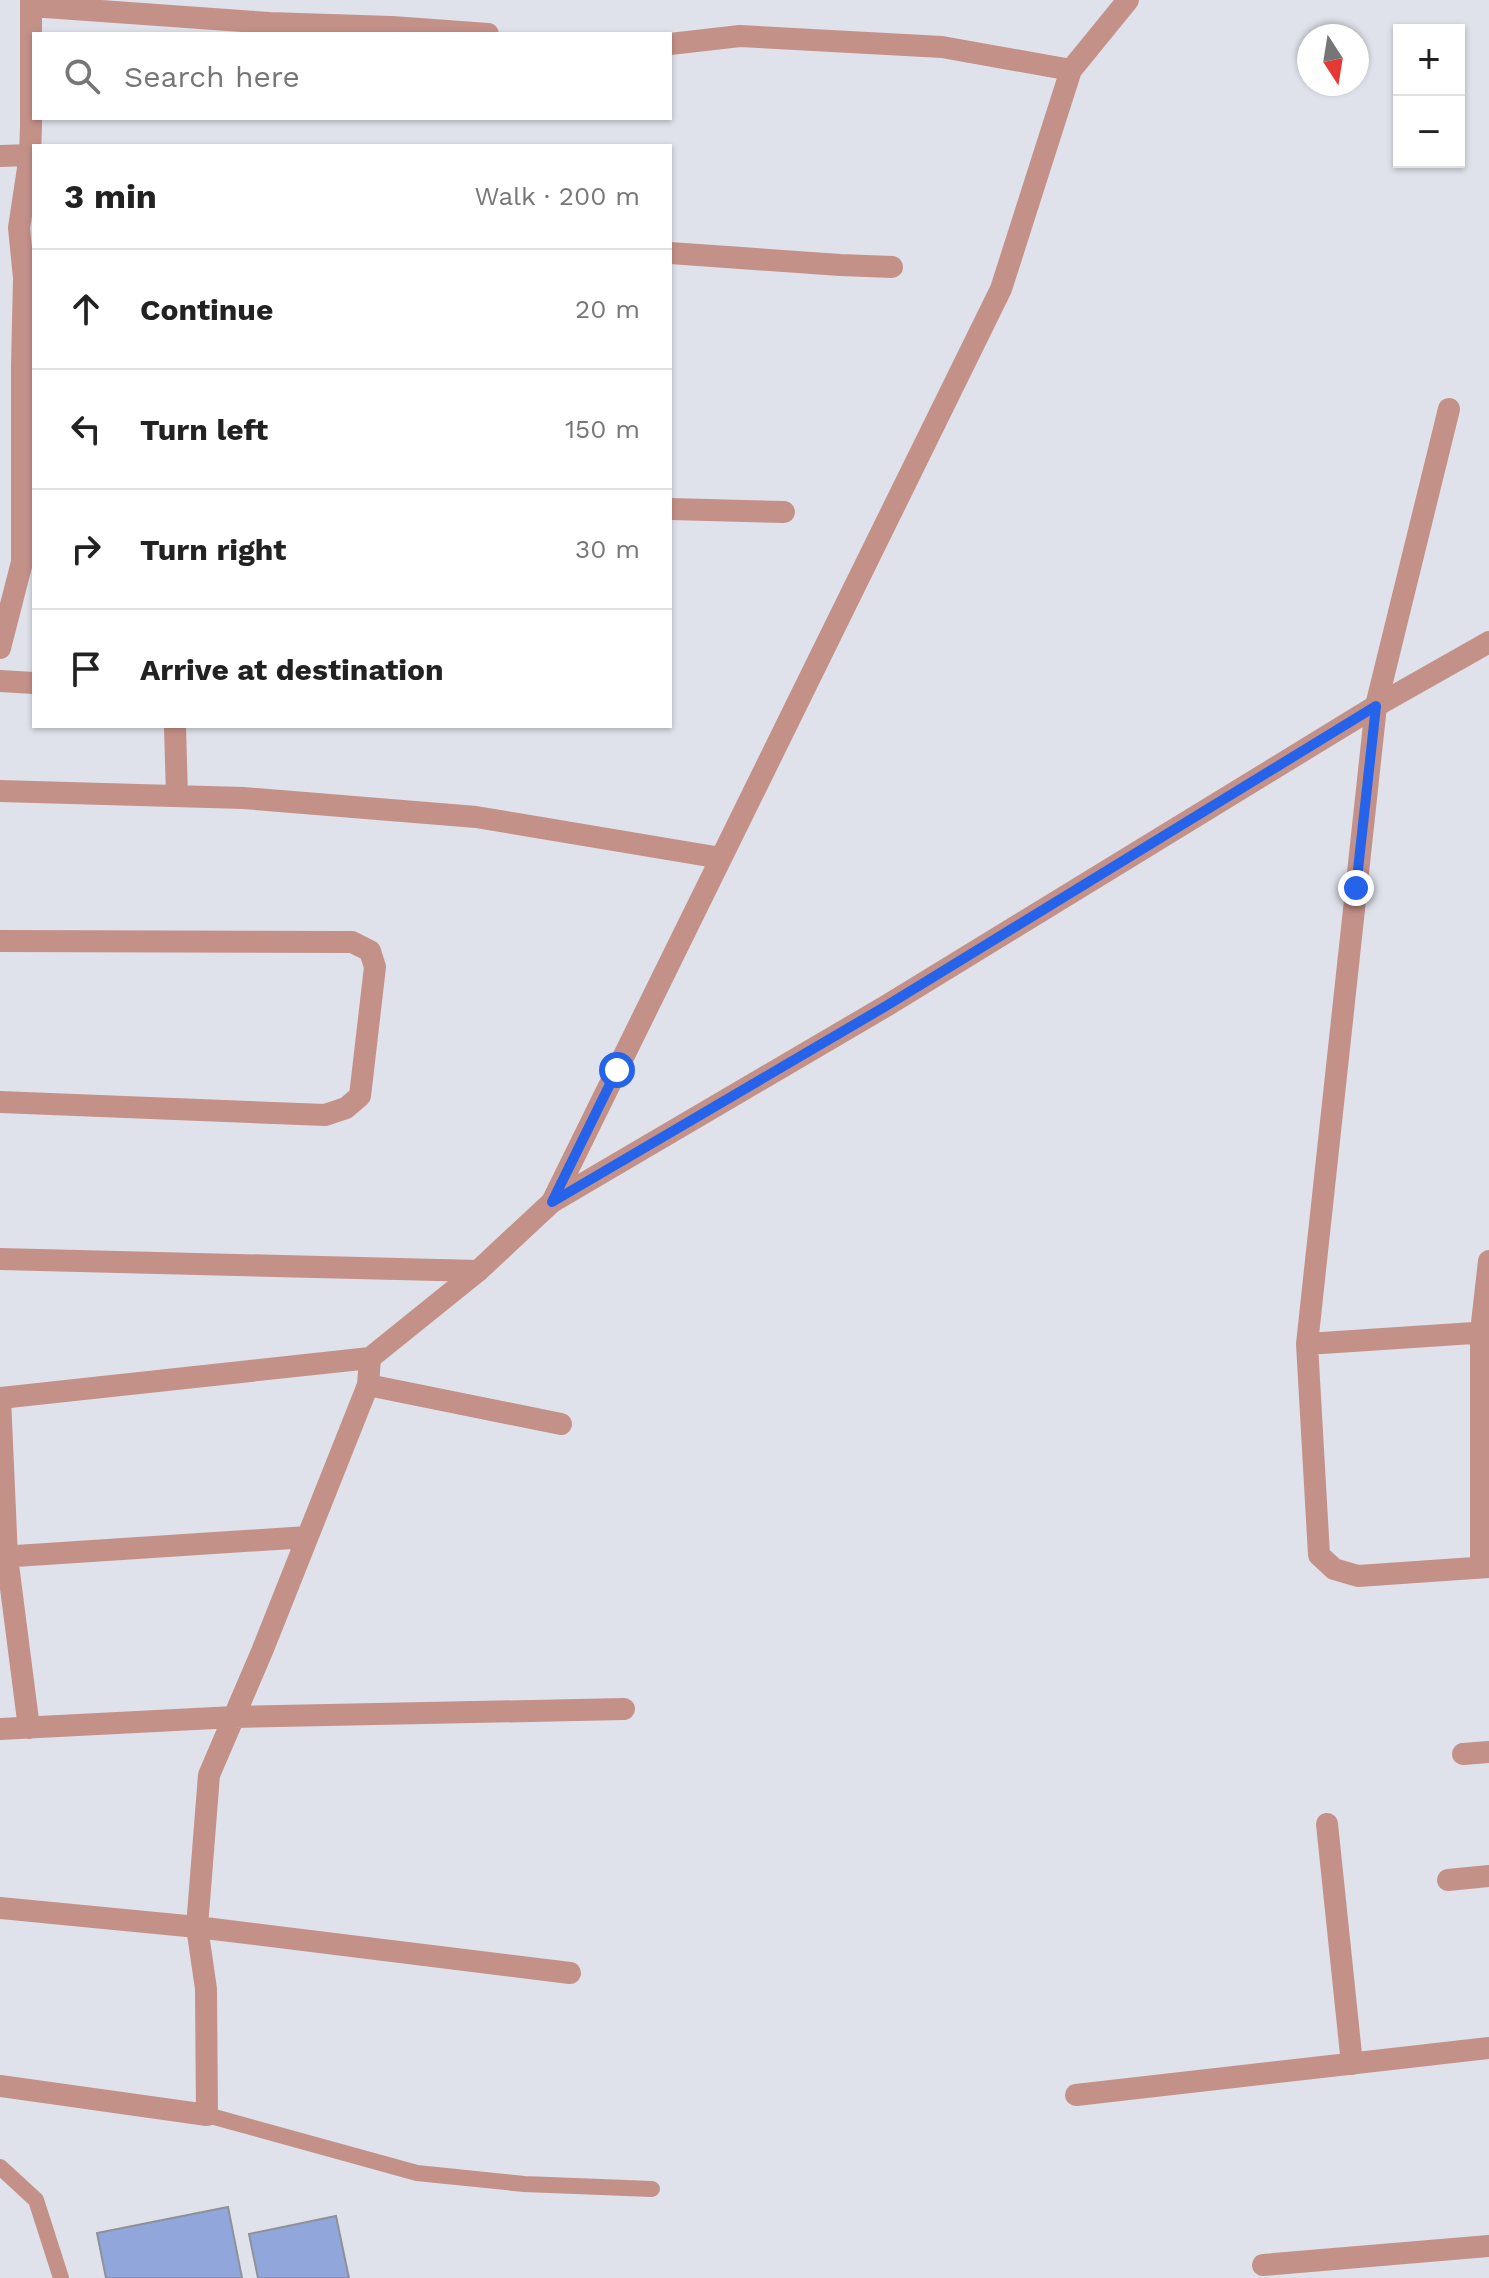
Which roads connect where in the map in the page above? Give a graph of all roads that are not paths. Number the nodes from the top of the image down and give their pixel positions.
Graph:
1 (1128, 0) edge
2 (31, 3) edge
3 (461, 32) edge
4 (672, 44) edge
5 (1071, 70) junction
6 (30, 155) junction
7 (0, 156) edge
8 (26, 228) edge
9 (672, 253) edge
10 (892, 267) dead end
11 (1449, 409) dead end
12 (28, 477) edge
13 (672, 509) edge
14 (784, 512) dead end
15 (1489, 642) edge
16 (0, 648) edge
17 (0, 681) edge
18 (32, 683) edge
19 (1376, 706) junction
20 (175, 728) edge
21 (0, 791) edge
22 (177, 796) junction
23 (721, 858) junction
24 (0, 941) edge
25 (0, 1102) edge
26 (552, 1202) junction
27 (0, 1259) edge
28 (1489, 1261) edge
29 (478, 1271) junction
30 (1485, 1332) edge
31 (1307, 1344) junction
32 (370, 1358) junction
33 (368, 1385) junction
34 (0, 1398) edge
35 (561, 1424) dead end
36 (307, 1537) junction
37 (4, 1557) edge
38 (1485, 1567) edge
39 (624, 1709) dead end
40 (234, 1717) junction
41 (29, 1728) junction
42 (0, 1729) edge
43 (1489, 1752) edge
44 (1463, 1754) dead end
45 (1327, 1824) dead end
46 (1489, 1876) edge
47 (1448, 1880) dead end
48 (0, 1908) edge
49 (197, 1927) junction
50 (570, 1973) dead end
51 (1489, 2048) edge
52 (1352, 2064) junction
53 (0, 2086) edge
54 (1076, 2095) dead end
55 (207, 2115) junction
56 (0, 2167) edge
57 (652, 2189) dead end
58 (1489, 2246) edge
59 (1263, 2265) dead end
60 (61, 2278) edge

1 - 5 street
2 - 3 street
2 - 6 street
4 - 5 street
5 - 23 street
6 - 7 street
6 - 8 street
8 - 12 street
9 - 10 street
11 - 19 street
12 - 16 street
13 - 14 street
15 - 19 street
17 - 18 street
19 - 26 street
19 - 31 street
20 - 22 street
21 - 22 street
22 - 23 street
23 - 26 street
24 - 25 street
26 - 29 street
27 - 29 street
28 - 30 street
29 - 32 street
30 - 31 street
30 - 38 street
31 - 38 street
32 - 33 street
32 - 34 street
33 - 35 street
33 - 36 street
34 - 37 street
36 - 37 street
36 - 40 street
37 - 41 street
39 - 40 street
40 - 41 street
40 - 49 street
41 - 42 street
43 - 44 street
45 - 52 street
46 - 47 street
48 - 49 street
49 - 50 street
49 - 55 street
51 - 52 street
52 - 54 street
53 - 55 street
55 - 57 lane
56 - 60 lane
58 - 59 street

